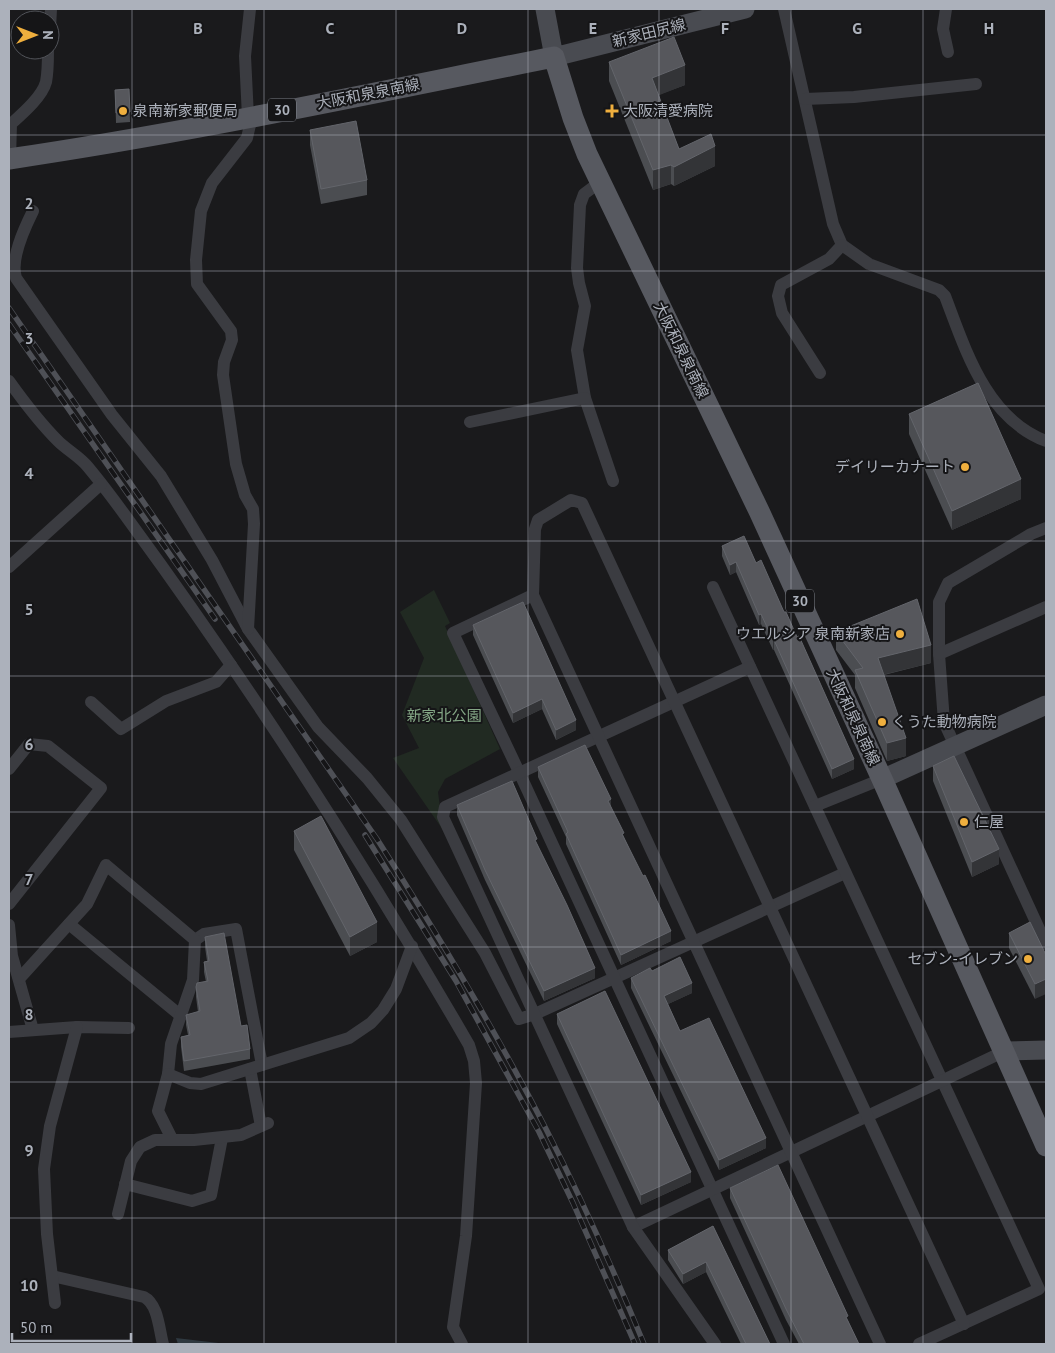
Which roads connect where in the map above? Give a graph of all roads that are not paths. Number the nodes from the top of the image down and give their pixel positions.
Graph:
1 (250, 9) edge
2 (544, 9) edge
3 (745, 9) edge
4 (784, 9) edge
5 (946, 9) edge
6 (948, 52) dead end
7 (554, 56) junction
8 (47, 60) edge
9 (976, 84) dead end
10 (804, 99) junction
11 (250, 116) junction
12 (10, 159) edge
13 (600, 182) junction
14 (33, 211) dead end
15 (842, 245) junction
16 (820, 373) dead end
17 (9, 381) edge
18 (585, 398) junction
19 (470, 422) dead end
20 (1046, 441) edge
21 (613, 482) dead end
22 (101, 484) junction
23 (1046, 528) edge
24 (9, 567) edge
25 (713, 587) dead end
26 (533, 596) junction
27 (1046, 607) edge
28 (248, 629) junction
29 (939, 654) junction
30 (231, 665) junction
31 (750, 667) junction
32 (91, 702) dead end
33 (675, 702) junction
34 (1046, 705) edge
35 (597, 737) junction
36 (956, 745) junction
37 (9, 769) edge
38 (520, 772) junction
39 (882, 779) junction
40 (814, 806) junction
41 (845, 873) junction
42 (9, 904) edge
43 (770, 907) junction
44 (68, 924) junction
45 (9, 926) edge
46 (195, 940) junction
47 (693, 942) junction
48 (1046, 944) edge
49 (412, 946) junction
50 (19, 978) junction
51 (615, 978) junction
52 (535, 1014) junction
53 (181, 1016) junction
54 (77, 1027) junction
55 (129, 1028) dead end
56 (33, 1030) junction
57 (9, 1032) edge
58 (1046, 1050) edge
59 (1005, 1051) junction
60 (256, 1067) junction
61 (168, 1074) junction
62 (942, 1081) junction
63 (867, 1116) junction
64 (222, 1138) junction
65 (172, 1139) junction
66 (1046, 1146) edge
67 (791, 1152) junction
68 (125, 1184) junction
69 (712, 1189) junction
70 (118, 1214) dead end
71 (633, 1227) junction
72 (52, 1276) junction
73 (55, 1303) dead end
74 (964, 1324) junction
75 (163, 1344) edge
76 (462, 1344) edge
77 (715, 1344) edge
78 (784, 1344) edge
79 (880, 1344) edge
80 (919, 1344) edge

1 - 11 street
2 - 7 street
3 - 7 street, 新家田尻線
4 - 10 street
5 - 6 street
7 - 11 main road, 大阪和泉泉南線 / 30
7 - 13 main road, 大阪和泉泉南線 / 30
8 - 12 street
9 - 10 street
10 - 15 street
11 - 12 main road, 大阪和泉泉南線 / 30
11 - 28 street
13 - 18 street
13 - 39 main road, 大阪和泉泉南線 / 30
14 - 28 street
15 - 16 street
15 - 20 street
17 - 22 street
18 - 19 street
18 - 21 street
22 - 24 street
22 - 30 street
23 - 29 street
25 - 31 street
26 - 33 street
26 - 35 street
26 - 38 street
27 - 29 street
28 - 52 street
29 - 36 street
30 - 32 street
30 - 49 street
31 - 33 street
31 - 40 street
33 - 35 street
33 - 43 street
34 - 36 street
35 - 38 street
35 - 47 street
36 - 39 street
36 - 48 street
37 - 42 street
38 - 51 street
38 - 52 street
39 - 40 street
39 - 59 main road, 大阪和泉泉南線 / 30
40 - 41 street
41 - 43 street
41 - 62 street
43 - 47 street
43 - 63 street
44 - 46 street
44 - 50 street
44 - 53 street
45 - 50 street
46 - 53 street
46 - 60 street
47 - 51 street
47 - 67 street
49 - 60 street
49 - 76 street
50 - 56 street
51 - 52 street
51 - 69 street
52 - 71 street
53 - 61 street
54 - 55 street
54 - 56 street
54 - 72 street
56 - 57 street
58 - 59 street
59 - 62 street
59 - 66 main road, 大阪和泉泉南線 / 30
60 - 61 street
60 - 64 street
61 - 65 street
62 - 63 street
62 - 74 street
63 - 67 street
63 - 74 street
64 - 65 street
64 - 68 street
65 - 68 street
67 - 69 street
67 - 79 street
68 - 70 street
69 - 71 street
69 - 78 street
71 - 77 street
72 - 73 street
72 - 75 street
74 - 80 street

